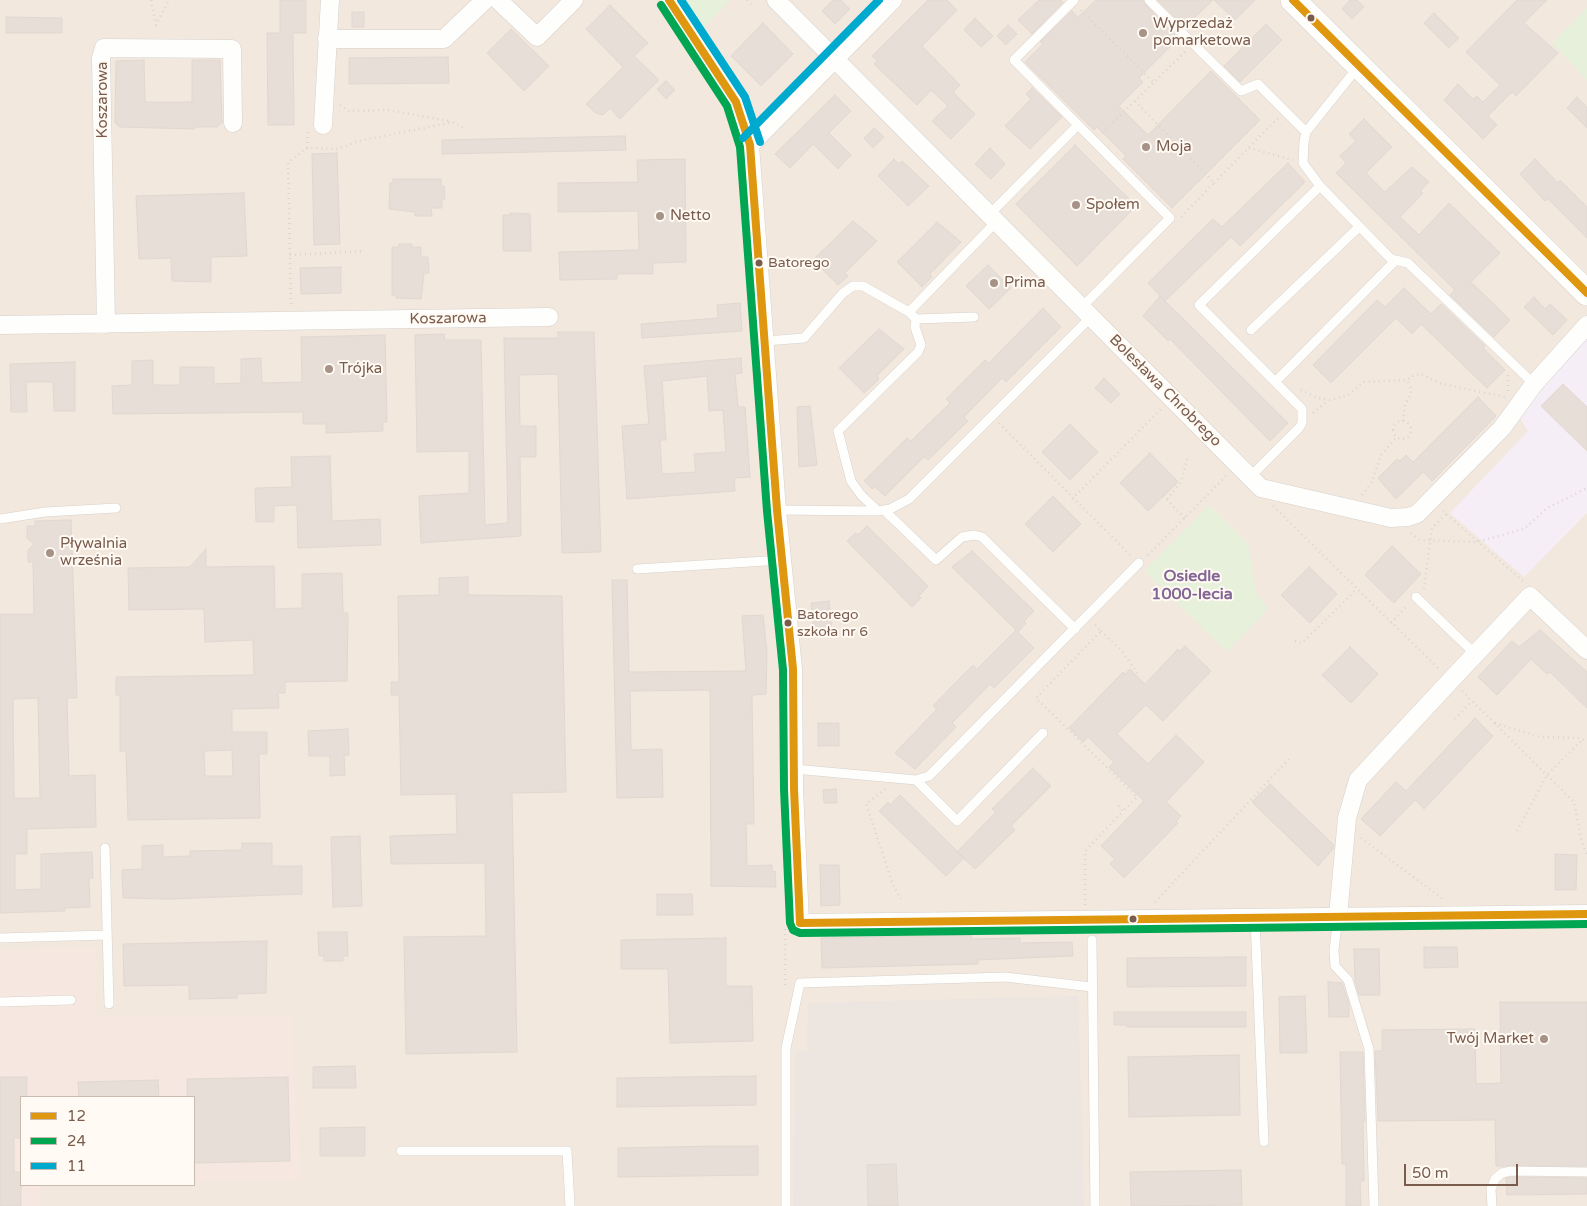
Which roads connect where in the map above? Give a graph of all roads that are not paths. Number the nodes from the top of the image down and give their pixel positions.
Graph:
1 (330, 0) edge
2 (485, 0) edge
3 (498, 0) edge
4 (574, 0) edge
5 (669, 0) edge
6 (893, 0) edge
7 (1149, 0) edge
8 (1293, 0) edge
9 (778, 1) edge
10 (1073, 1) edge
11 (327, 39) junction
12 (836, 60) junction
13 (1360, 65) junction
14 (233, 123) dead end
15 (323, 125) dead end
16 (1078, 125) junction
17 (1306, 132) junction
18 (750, 145) junction
19 (1320, 186) junction
20 (993, 218) junction
21 (1360, 227) junction
22 (1396, 260) junction
23 (1586, 291) edge
24 (1087, 312) junction
25 (912, 316) junction
26 (549, 317) dead end
27 (974, 317) dead end
28 (106, 324) junction
29 (0, 325) edge
30 (1587, 325) edge
31 (1251, 330) dead end
32 (765, 341) junction
33 (1275, 382) junction
34 (1534, 384) junction
35 (1256, 483) junction
36 (116, 508) dead end
37 (777, 510) junction
38 (881, 510) junction
39 (0, 519) edge
40 (782, 560) junction
41 (1139, 563) road end
42 (637, 569) dead end
43 (1416, 597) road end
44 (1075, 629) junction
45 (1587, 650) edge
46 (1476, 654) junction
47 (1043, 733) dead end
48 (794, 769) junction
49 (916, 780) junction
50 (105, 848) dead end
51 (1587, 914) edge
52 (1338, 916) junction
53 (1255, 918) junction
54 (107, 936) junction
55 (0, 938) edge
56 (1092, 940) dead end
57 (1092, 987) junction
58 (71, 1000) dead end
59 (0, 1002) edge
60 (110, 1004) dead end
61 (1264, 1142) dead end
62 (401, 1151) dead end
63 (1587, 1172) edge
64 (570, 1206) edge
65 (786, 1206) edge
66 (1095, 1206) edge
67 (1374, 1206) edge
68 (1492, 1206) edge

1 - 11 street
2 - 11 street
3 - 4 street
5 - 18 street
6 - 12 street
7 - 17 lane
8 - 13 street
9 - 12 street, Bolesława Chrobrego
10 - 16 lane
11 - 15 street
12 - 18 street
12 - 20 street, Bolesława Chrobrego
13 - 17 lane
13 - 23 street
14 - 28 street, Koszarowa
16 - 20 lane
16 - 24 lane
17 - 19 lane
18 - 32 street
19 - 21 lane
19 - 33 lane
20 - 24 street, Bolesława Chrobrego
20 - 25 lane
21 - 22 lane
21 - 31 lane
22 - 33 lane
22 - 34 lane
24 - 35 street, Bolesława Chrobrego
24 - 38 lane
25 - 27 lane
25 - 32 lane
25 - 38 lane
26 - 28 street, Koszarowa
28 - 29 street, Koszarowa
30 - 34 street
32 - 37 street
33 - 35 lane
34 - 35 street
36 - 39 lane
37 - 38 lane
37 - 40 street
38 - 44 lane
40 - 42 lane
40 - 48 street
41 - 44 lane
43 - 46 lane
44 - 49 lane
45 - 46 street
46 - 52 street
47 - 49 lane
48 - 49 lane
48 - 53 street
50 - 54 lane
51 - 52 street
52 - 53 street
52 - 67 lane
53 - 61 lane
54 - 55 lane
54 - 60 lane
56 - 57 lane
57 - 65 lane
57 - 66 lane
58 - 59 lane
62 - 64 lane
63 - 68 lane

